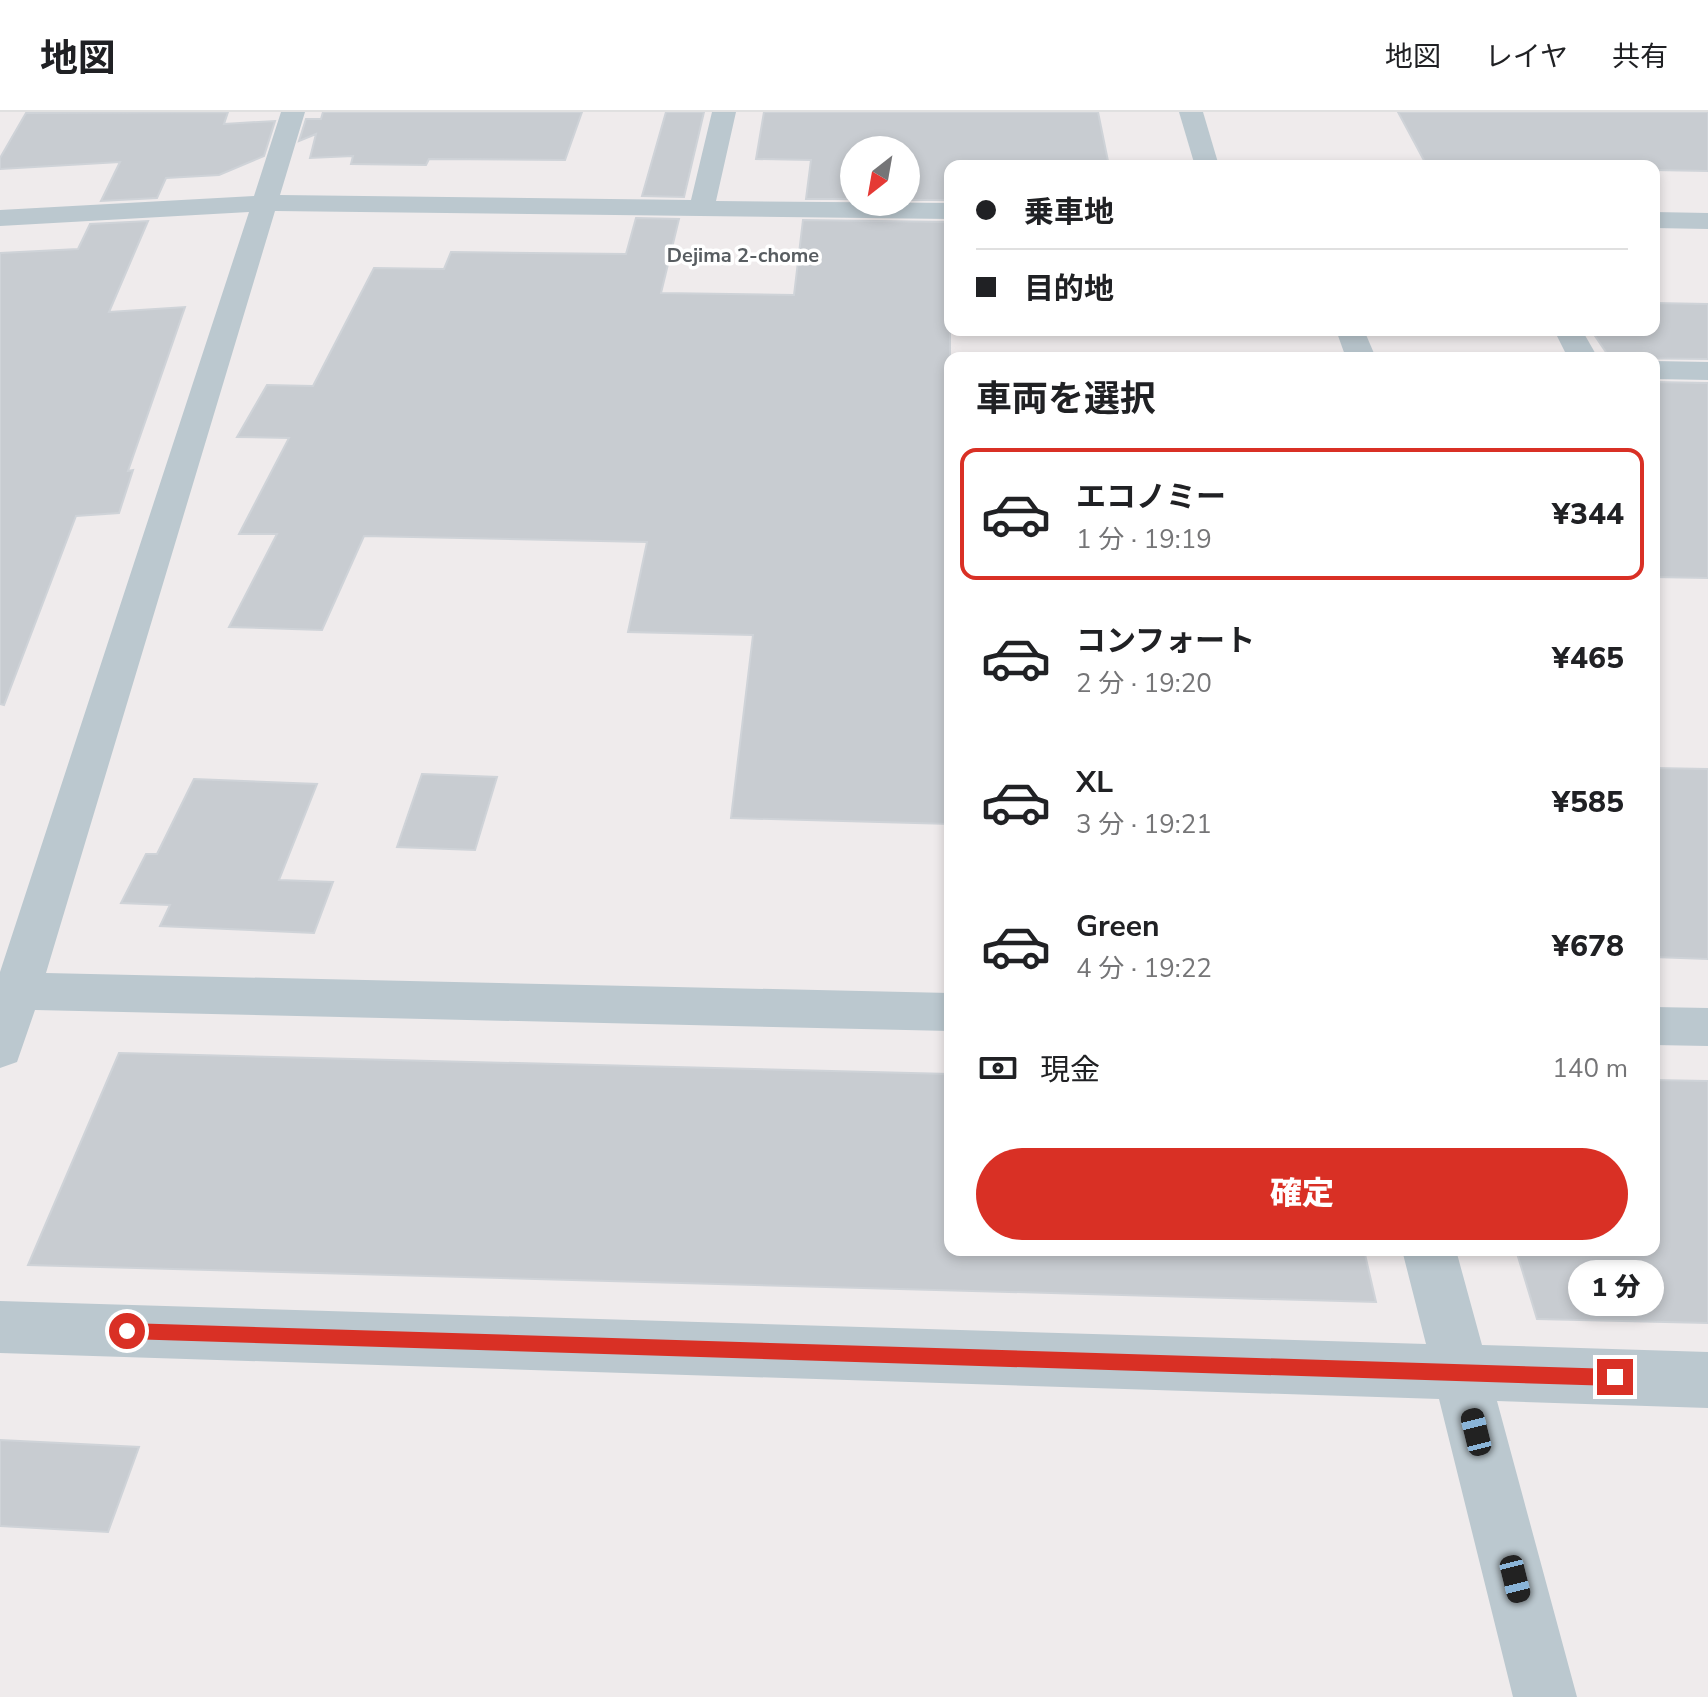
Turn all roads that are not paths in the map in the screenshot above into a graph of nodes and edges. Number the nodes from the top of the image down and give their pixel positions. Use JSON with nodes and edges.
{"nodes":[{"id":1,"x":293,"y":112,"type":"edge"},
{"id":2,"x":724,"y":112,"type":"edge"},
{"id":3,"x":1191,"y":112,"type":"edge"},
{"id":4,"x":1205,"y":160,"type":"edge"},
{"id":5,"x":840,"y":194,"type":"edge"},
{"id":6,"x":920,"y":194,"type":"edge"},
{"id":7,"x":944,"y":194,"type":"edge"},
{"id":8,"x":268,"y":196,"type":"junction"},
{"id":9,"x":704,"y":200,"type":"junction"},
{"id":10,"x":0,"y":202,"type":"edge"},
{"id":11,"x":1660,"y":203,"type":"edge"},
{"id":12,"x":1708,"y":204,"type":"edge"},
{"id":13,"x":944,"y":211,"type":"edge"},
{"id":14,"x":0,"y":218,"type":"edge"},
{"id":15,"x":1660,"y":220,"type":"edge"},
{"id":16,"x":1708,"y":221,"type":"edge"},
{"id":17,"x":1660,"y":370,"type":"edge"},
{"id":18,"x":1708,"y":371,"type":"edge"},
{"id":19,"x":10,"y":990,"type":"edge"},
{"id":20,"x":944,"y":1012,"type":"edge"},
{"id":21,"x":1660,"y":1026,"type":"edge"},
{"id":22,"x":1708,"y":1027,"type":"edge"},
{"id":23,"x":0,"y":1048,"type":"edge"},
{"id":24,"x":1431,"y":1256,"type":"edge"},
{"id":25,"x":0,"y":1327,"type":"edge"},
{"id":26,"x":1461,"y":1373,"type":"junction"},
{"id":27,"x":1708,"y":1380,"type":"edge"},
{"id":28,"x":1545,"y":1697,"type":"edge"}],
"edges":[{"from":1,"to":8,"type":"street"},
{"from":2,"to":9,"type":"street"},
{"from":3,"to":4,"type":"street"},
{"from":5,"to":9,"type":"street"},
{"from":6,"to":7,"type":"street"},
{"from":8,"to":9,"type":"street"},
{"from":8,"to":10,"type":"street"},
{"from":8,"to":14,"type":"street"},
{"from":8,"to":19,"type":"street"},
{"from":9,"to":13,"type":"street"},
{"from":11,"to":12,"type":"street"},
{"from":15,"to":16,"type":"street"},
{"from":17,"to":18,"type":"street"},
{"from":19,"to":20,"type":"street"},
{"from":19,"to":23,"type":"street"},
{"from":21,"to":22,"type":"street"},
{"from":24,"to":26,"type":"street"},
{"from":25,"to":26,"type":"street"},
{"from":26,"to":27,"type":"street"},
{"from":26,"to":28,"type":"street"}]}
